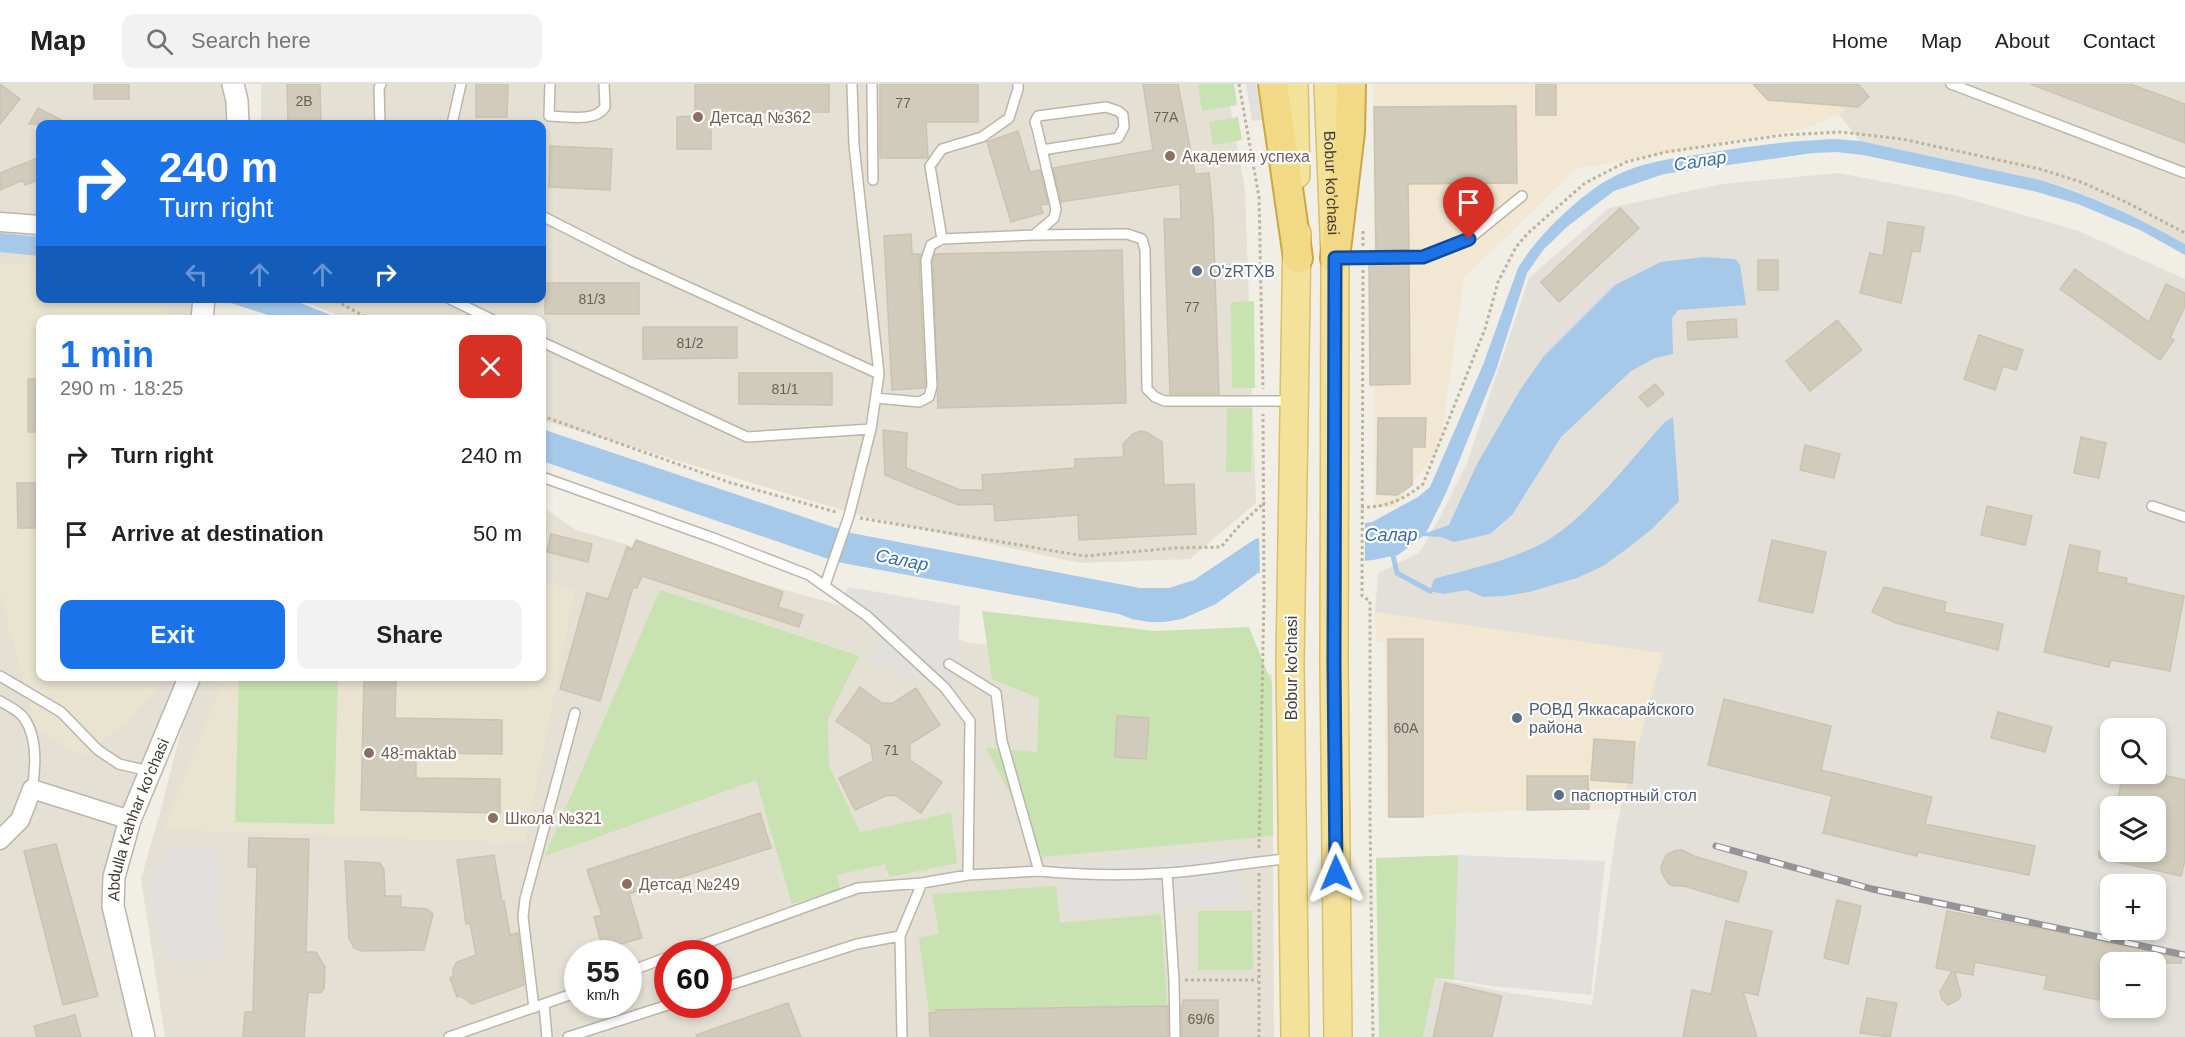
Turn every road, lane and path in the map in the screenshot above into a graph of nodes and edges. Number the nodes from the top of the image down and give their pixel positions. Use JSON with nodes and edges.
{"nodes":[{"id":1,"x":233,"y":84,"type":"edge"},
{"id":2,"x":381,"y":84,"type":"edge"},
{"id":3,"x":461,"y":84,"type":"edge"},
{"id":4,"x":550,"y":84,"type":"edge"},
{"id":5,"x":604,"y":84,"type":"edge"},
{"id":6,"x":852,"y":84,"type":"edge"},
{"id":7,"x":872,"y":84,"type":"edge"},
{"id":8,"x":1018,"y":84,"type":"edge"},
{"id":9,"x":1239,"y":84,"type":"edge"},
{"id":10,"x":1273,"y":84,"type":"edge"},
{"id":11,"x":1294,"y":84,"type":"edge"},
{"id":12,"x":1328,"y":84,"type":"edge"},
{"id":13,"x":1351,"y":84,"type":"edge"},
{"id":14,"x":1951,"y":84,"type":"edge"},
{"id":15,"x":238,"y":120,"type":"edge"},
{"id":16,"x":380,"y":120,"type":"edge"},
{"id":17,"x":454,"y":120,"type":"edge"},
{"id":18,"x":1042,"y":150,"type":"junction"},
{"id":19,"x":2185,"y":172,"type":"edge"},
{"id":20,"x":873,"y":180,"type":"dead end"},
{"id":21,"x":1522,"y":196,"type":"dead end"},
{"id":22,"x":546,"y":218,"type":"edge"},
{"id":23,"x":0,"y":222,"type":"edge"},
{"id":24,"x":36,"y":225,"type":"edge"},
{"id":25,"x":2185,"y":233,"type":"edge"},
{"id":26,"x":1034,"y":235,"type":"junction"},
{"id":27,"x":942,"y":239,"type":"junction"},
{"id":28,"x":1363,"y":256,"type":"junction"},
{"id":29,"x":1298,"y":258,"type":"junction"},
{"id":30,"x":1335,"y":258,"type":"junction"},
{"id":31,"x":340,"y":303,"type":"edge"},
{"id":32,"x":458,"y":303,"type":"edge"},
{"id":33,"x":362,"y":315,"type":"edge"},
{"id":34,"x":483,"y":315,"type":"edge"},
{"id":35,"x":546,"y":344,"type":"edge"},
{"id":36,"x":879,"y":374,"type":"junction"},
{"id":37,"x":876,"y":398,"type":"junction"},
{"id":38,"x":1263,"y":400,"type":"junction"},
{"id":39,"x":1295,"y":401,"type":"junction"},
{"id":40,"x":546,"y":417,"type":"edge"},
{"id":41,"x":871,"y":429,"type":"junction"},
{"id":42,"x":546,"y":478,"type":"edge"},
{"id":43,"x":1265,"y":502,"type":"junction"},
{"id":44,"x":2152,"y":506,"type":"dead end"},
{"id":45,"x":1361,"y":510,"type":"junction"},
{"id":46,"x":849,"y":516,"type":"junction"},
{"id":47,"x":2185,"y":517,"type":"edge"},
{"id":48,"x":825,"y":585,"type":"junction"},
{"id":49,"x":1290,"y":663,"type":"junction"},
{"id":50,"x":949,"y":664,"type":"dead end"},
{"id":51,"x":1334,"y":664,"type":"junction"},
{"id":52,"x":0,"y":676,"type":"edge"},
{"id":53,"x":188,"y":681,"type":"edge"},
{"id":54,"x":0,"y":701,"type":"edge"},
{"id":55,"x":575,"y":713,"type":"dead end"},
{"id":56,"x":149,"y":771,"type":"junction"},
{"id":57,"x":32,"y":789,"type":"junction"},
{"id":58,"x":130,"y":820,"type":"junction"},
{"id":59,"x":0,"y":840,"type":"edge"},
{"id":60,"x":1293,"y":859,"type":"junction"},
{"id":61,"x":1259,"y":861,"type":"junction"},
{"id":62,"x":1039,"y":872,"type":"junction"},
{"id":63,"x":1167,"y":873,"type":"junction"},
{"id":64,"x":968,"y":875,"type":"junction"},
{"id":65,"x":922,"y":883,"type":"junction"},
{"id":66,"x":900,"y":936,"type":"junction"},
{"id":67,"x":715,"y":940,"type":"edge"},
{"id":68,"x":1174,"y":980,"type":"junction"},
{"id":69,"x":1258,"y":980,"type":"junction"},
{"id":70,"x":732,"y":984,"type":"edge"},
{"id":71,"x":564,"y":997,"type":"edge"},
{"id":72,"x":539,"y":1006,"type":"junction"},
{"id":73,"x":654,"y":1009,"type":"edge"},
{"id":74,"x":144,"y":1037,"type":"edge"},
{"id":75,"x":449,"y":1037,"type":"edge"},
{"id":76,"x":547,"y":1037,"type":"edge"},
{"id":77,"x":568,"y":1037,"type":"edge"},
{"id":78,"x":902,"y":1037,"type":"edge"},
{"id":79,"x":1175,"y":1037,"type":"edge"},
{"id":80,"x":1259,"y":1037,"type":"edge"},
{"id":81,"x":1295,"y":1037,"type":"edge"},
{"id":82,"x":1338,"y":1037,"type":"edge"},
{"id":83,"x":1373,"y":1037,"type":"edge"}],
"edges":[{"from":1,"to":15,"type":"street"},
{"from":2,"to":16,"type":"lane"},
{"from":3,"to":17,"type":"lane"},
{"from":4,"to":5,"type":"lane"},
{"from":6,"to":36,"type":"lane"},
{"from":7,"to":20,"type":"lane"},
{"from":8,"to":27,"type":"lane"},
{"from":9,"to":38,"type":"path"},
{"from":10,"to":29,"type":"highway"},
{"from":11,"to":29,"type":"main road","name":"Bobur ko'chasi"},
{"from":12,"to":30,"type":"main road","name":"Bobur ko'chasi"},
{"from":13,"to":30,"type":"highway"},
{"from":14,"to":19,"type":"lane"},
{"from":18,"to":18,"type":"lane"},
{"from":18,"to":26,"type":"lane"},
{"from":21,"to":28,"type":"lane"},
{"from":22,"to":36,"type":"lane"},
{"from":23,"to":24,"type":"street"},
{"from":25,"to":45,"type":"path"},
{"from":26,"to":27,"type":"lane"},
{"from":26,"to":38,"type":"lane"},
{"from":27,"to":37,"type":"lane"},
{"from":28,"to":30,"type":"lane"},
{"from":28,"to":45,"type":"path"},
{"from":29,"to":39,"type":"main road","name":"Bobur ko'chasi"},
{"from":30,"to":51,"type":"main road","name":"Bobur ko'chasi"},
{"from":31,"to":33,"type":"path"},
{"from":32,"to":34,"type":"lane"},
{"from":35,"to":41,"type":"lane"},
{"from":36,"to":37,"type":"lane"},
{"from":37,"to":41,"type":"lane"},
{"from":38,"to":39,"type":"lane"},
{"from":38,"to":43,"type":"path"},
{"from":39,"to":49,"type":"main road","name":"Bobur ko'chasi"},
{"from":40,"to":46,"type":"path"},
{"from":41,"to":46,"type":"lane"},
{"from":42,"to":48,"type":"lane"},
{"from":43,"to":46,"type":"path"},
{"from":43,"to":61,"type":"path"},
{"from":44,"to":47,"type":"lane"},
{"from":45,"to":83,"type":"path"},
{"from":46,"to":48,"type":"lane"},
{"from":48,"to":64,"type":"lane"},
{"from":49,"to":51,"type":"main road"},
{"from":49,"to":60,"type":"main road","name":"Bobur ko'chasi"},
{"from":50,"to":62,"type":"lane"},
{"from":51,"to":82,"type":"main road","name":"Bobur ko'chasi"},
{"from":52,"to":56,"type":"lane"},
{"from":53,"to":56,"type":"street","name":"Abdulla Kahhar ko'chasi"},
{"from":54,"to":57,"type":"lane"},
{"from":55,"to":72,"type":"lane"},
{"from":56,"to":58,"type":"street","name":"Abdulla Kahhar ko'chasi"},
{"from":57,"to":58,"type":"street"},
{"from":57,"to":59,"type":"street"},
{"from":58,"to":74,"type":"street","name":"Abdulla Kahhar ko'chasi"},
{"from":60,"to":61,"type":"lane"},
{"from":60,"to":81,"type":"main road","name":"Bobur ko'chasi"},
{"from":61,"to":63,"type":"lane"},
{"from":61,"to":69,"type":"path"},
{"from":62,"to":63,"type":"lane"},
{"from":62,"to":64,"type":"lane"},
{"from":63,"to":68,"type":"lane"},
{"from":64,"to":65,"type":"lane"},
{"from":65,"to":66,"type":"lane"},
{"from":65,"to":67,"type":"lane"},
{"from":66,"to":70,"type":"lane"},
{"from":66,"to":78,"type":"lane"},
{"from":68,"to":69,"type":"path"},
{"from":68,"to":79,"type":"lane"},
{"from":69,"to":80,"type":"path"},
{"from":71,"to":72,"type":"lane"},
{"from":72,"to":75,"type":"lane"},
{"from":72,"to":76,"type":"lane"},
{"from":73,"to":77,"type":"lane"}]}
